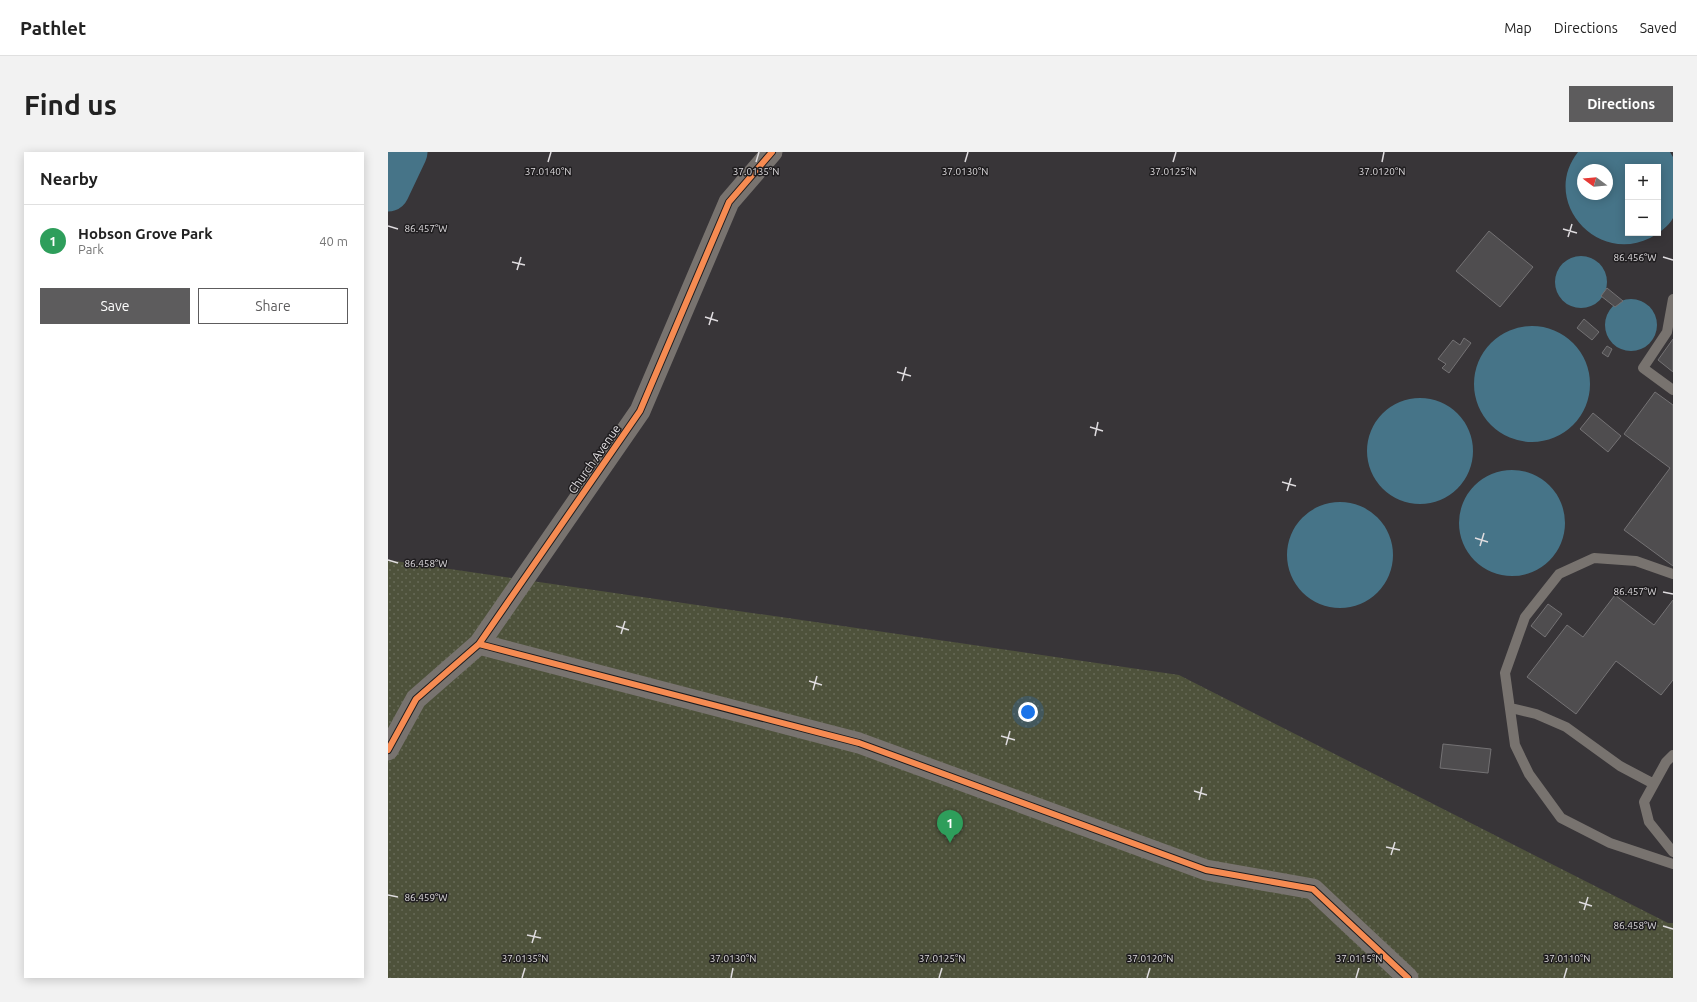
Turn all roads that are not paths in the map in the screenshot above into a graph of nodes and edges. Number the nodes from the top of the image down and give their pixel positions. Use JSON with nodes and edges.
{"nodes":[{"id":1,"x":772,"y":152,"type":"edge"},
{"id":2,"x":1673,"y":299,"type":"edge"},
{"id":3,"x":1673,"y":390,"type":"edge"},
{"id":4,"x":1673,"y":574,"type":"edge"},
{"id":5,"x":479,"y":644,"type":"junction"},
{"id":6,"x":1511,"y":708,"type":"junction"},
{"id":7,"x":388,"y":750,"type":"edge"},
{"id":8,"x":1673,"y":755,"type":"edge"},
{"id":9,"x":1654,"y":784,"type":"junction"},
{"id":10,"x":1673,"y":852,"type":"edge"},
{"id":11,"x":1673,"y":864,"type":"edge"},
{"id":12,"x":1408,"y":978,"type":"edge"}],
"edges":[{"from":1,"to":5,"type":"street","name":"Church Avenue"},
{"from":2,"to":3,"type":"lane"},
{"from":4,"to":6,"type":"lane"},
{"from":5,"to":7,"type":"street","name":"Church Avenue"},
{"from":5,"to":12,"type":"street"},
{"from":6,"to":9,"type":"lane"},
{"from":6,"to":11,"type":"lane"},
{"from":8,"to":9,"type":"lane"},
{"from":9,"to":10,"type":"lane"}]}
